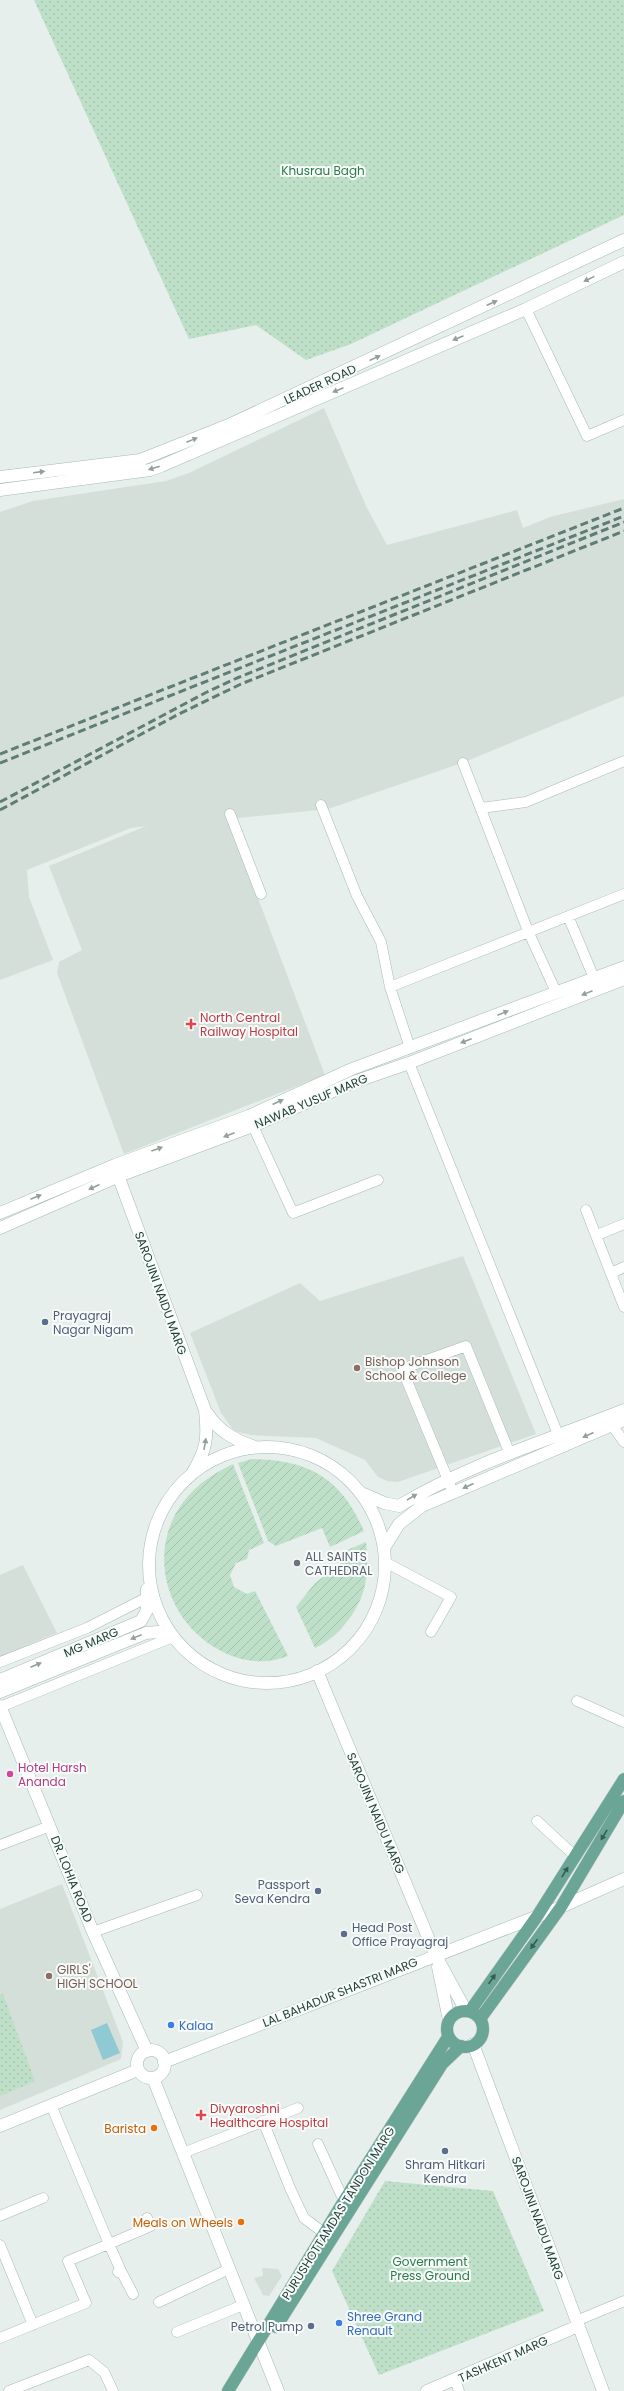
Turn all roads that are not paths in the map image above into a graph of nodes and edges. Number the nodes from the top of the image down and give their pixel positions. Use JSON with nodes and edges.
{"nodes":[{"id":1,"x":624,"y":240,"type":"edge"},
{"id":2,"x":624,"y":262,"type":"edge"},
{"id":3,"x":526,"y":309,"type":"junction"},
{"id":4,"x":624,"y":420,"type":"edge"},
{"id":5,"x":171,"y":448,"type":"junction"},
{"id":6,"x":176,"y":460,"type":"junction"},
{"id":7,"x":0,"y":477,"type":"edge"},
{"id":8,"x":0,"y":490,"type":"edge"},
{"id":9,"x":624,"y":761,"type":"edge"},
{"id":10,"x":463,"y":763,"type":"dead end"},
{"id":11,"x":321,"y":806,"type":"dead end"},
{"id":12,"x":481,"y":808,"type":"junction"},
{"id":13,"x":230,"y":814,"type":"dead end"},
{"id":14,"x":261,"y":894,"type":"dead end"},
{"id":15,"x":624,"y":894,"type":"edge"},
{"id":16,"x":568,"y":916,"type":"junction"},
{"id":17,"x":528,"y":931,"type":"junction"},
{"id":18,"x":624,"y":967,"type":"edge"},
{"id":19,"x":594,"y":978,"type":"junction"},
{"id":20,"x":624,"y":979,"type":"edge"},
{"id":21,"x":390,"y":987,"type":"junction"},
{"id":22,"x":556,"y":992,"type":"junction"},
{"id":23,"x":410,"y":1048,"type":"junction"},
{"id":24,"x":409,"y":1063,"type":"junction"},
{"id":25,"x":253,"y":1126,"type":"junction"},
{"id":26,"x":117,"y":1170,"type":"junction"},
{"id":27,"x":378,"y":1180,"type":"dead end"},
{"id":28,"x":586,"y":1210,"type":"dead end"},
{"id":29,"x":0,"y":1213,"type":"edge"},
{"id":30,"x":624,"y":1224,"type":"edge"},
{"id":31,"x":0,"y":1228,"type":"edge"},
{"id":32,"x":597,"y":1235,"type":"junction"},
{"id":33,"x":624,"y":1268,"type":"edge"},
{"id":34,"x":612,"y":1273,"type":"junction"},
{"id":35,"x":624,"y":1307,"type":"edge"},
{"id":36,"x":205,"y":1410,"type":"junction"},
{"id":37,"x":624,"y":1410,"type":"edge"},
{"id":38,"x":624,"y":1420,"type":"edge"},
{"id":39,"x":612,"y":1425,"type":"junction"},
{"id":40,"x":560,"y":1441,"type":"junction"},
{"id":41,"x":624,"y":1442,"type":"edge"},
{"id":42,"x":255,"y":1448,"type":"junction"},
{"id":43,"x":510,"y":1454,"type":"junction"},
{"id":44,"x":191,"y":1475,"type":"junction"},
{"id":45,"x":448,"y":1480,"type":"junction"},
{"id":46,"x":453,"y":1492,"type":"junction"},
{"id":47,"x":364,"y":1494,"type":"junction"},
{"id":48,"x":384,"y":1548,"type":"junction"},
{"id":49,"x":385,"y":1562,"type":"junction"},
{"id":50,"x":147,"y":1579,"type":"junction"},
{"id":51,"x":146,"y":1598,"type":"junction"},
{"id":52,"x":431,"y":1632,"type":"dead end"},
{"id":53,"x":173,"y":1637,"type":"junction"},
{"id":54,"x":0,"y":1662,"type":"edge"},
{"id":55,"x":317,"y":1672,"type":"junction"},
{"id":56,"x":0,"y":1680,"type":"edge"},
{"id":57,"x":0,"y":1692,"type":"edge"},
{"id":58,"x":577,"y":1701,"type":"dead end"},
{"id":59,"x":0,"y":1706,"type":"edge"},
{"id":60,"x":624,"y":1722,"type":"edge"},
{"id":61,"x":624,"y":1779,"type":"edge"},
{"id":62,"x":624,"y":1801,"type":"edge"},
{"id":63,"x":537,"y":1822,"type":"dead end"},
{"id":64,"x":50,"y":1826,"type":"junction"},
{"id":65,"x":0,"y":1845,"type":"edge"},
{"id":66,"x":575,"y":1856,"type":"junction"},
{"id":67,"x":624,"y":1880,"type":"edge"},
{"id":68,"x":197,"y":1895,"type":"dead end"},
{"id":69,"x":561,"y":1907,"type":"junction"},
{"id":70,"x":538,"y":1915,"type":"junction"},
{"id":71,"x":93,"y":1932,"type":"junction"},
{"id":72,"x":435,"y":1954,"type":"junction"},
{"id":73,"x":468,"y":2011,"type":"junction"},
{"id":74,"x":480,"y":2019,"type":"junction"},
{"id":75,"x":449,"y":2020,"type":"junction"},
{"id":76,"x":448,"y":2037,"type":"junction"},
{"id":77,"x":473,"y":2044,"type":"junction"},
{"id":78,"x":461,"y":2046,"type":"junction"},
{"id":79,"x":147,"y":2051,"type":"junction"},
{"id":80,"x":164,"y":2062,"type":"junction"},
{"id":81,"x":138,"y":2070,"type":"junction"},
{"id":82,"x":153,"y":2078,"type":"junction"},
{"id":83,"x":51,"y":2105,"type":"junction"},
{"id":84,"x":298,"y":2108,"type":"dead end"},
{"id":85,"x":263,"y":2121,"type":"junction"},
{"id":86,"x":0,"y":2126,"type":"edge"},
{"id":87,"x":318,"y":2144,"type":"dead end"},
{"id":88,"x":183,"y":2153,"type":"junction"},
{"id":89,"x":43,"y":2198,"type":"dead end"},
{"id":90,"x":344,"y":2201,"type":"junction"},
{"id":91,"x":0,"y":2216,"type":"edge"},
{"id":92,"x":147,"y":2218,"type":"dead end"},
{"id":93,"x":324,"y":2233,"type":"junction"},
{"id":94,"x":109,"y":2244,"type":"junction"},
{"id":95,"x":0,"y":2245,"type":"edge"},
{"id":96,"x":229,"y":2270,"type":"junction"},
{"id":97,"x":133,"y":2294,"type":"dead end"},
{"id":98,"x":624,"y":2301,"type":"edge"},
{"id":99,"x":159,"y":2302,"type":"dead end"},
{"id":100,"x":243,"y":2305,"type":"junction"},
{"id":101,"x":577,"y":2323,"type":"junction"},
{"id":102,"x":33,"y":2325,"type":"junction"},
{"id":103,"x":177,"y":2332,"type":"dead end"},
{"id":104,"x":0,"y":2338,"type":"edge"},
{"id":105,"x":260,"y":2346,"type":"junction"},
{"id":106,"x":457,"y":2386,"type":"edge"},
{"id":107,"x":9,"y":2391,"type":"edge"},
{"id":108,"x":113,"y":2391,"type":"edge"},
{"id":109,"x":228,"y":2391,"type":"edge"},
{"id":110,"x":238,"y":2391,"type":"edge"},
{"id":111,"x":278,"y":2391,"type":"edge"},
{"id":112,"x":427,"y":2391,"type":"edge"},
{"id":113,"x":603,"y":2391,"type":"edge"}],
"edges":[{"from":5,"to":1,"type":"main road","name":"LEADER ROAD","one_way":true},
{"from":2,"to":3,"type":"main road","name":"LEADER ROAD","one_way":true},
{"from":3,"to":4,"type":"street"},
{"from":3,"to":6,"type":"main road","name":"LEADER ROAD","one_way":true},
{"from":5,"to":6,"type":"street"},
{"from":7,"to":5,"type":"main road","name":"LEADER ROAD","one_way":true},
{"from":6,"to":8,"type":"main road","name":"LEADER ROAD","one_way":true},
{"from":9,"to":12,"type":"street"},
{"from":10,"to":12,"type":"street"},
{"from":11,"to":21,"type":"street"},
{"from":12,"to":17,"type":"street"},
{"from":13,"to":14,"type":"street"},
{"from":15,"to":16,"type":"street"},
{"from":16,"to":17,"type":"street"},
{"from":16,"to":19,"type":"street"},
{"from":17,"to":21,"type":"street"},
{"from":17,"to":22,"type":"street"},
{"from":18,"to":19,"type":"main road","name":"NAWAB YUSUF MARG"},
{"from":19,"to":22,"type":"main road","name":"NAWAB YUSUF MARG"},
{"from":20,"to":24,"type":"main road","name":"NAWAB YUSUF MARG","one_way":true},
{"from":21,"to":23,"type":"street"},
{"from":23,"to":22,"type":"main road","name":"NAWAB YUSUF MARG","one_way":true},
{"from":26,"to":23,"type":"main road","name":"NAWAB YUSUF MARG","one_way":true},
{"from":24,"to":25,"type":"main road","name":"NAWAB YUSUF MARG"},
{"from":24,"to":40,"type":"street"},
{"from":25,"to":26,"type":"main road","name":"NAWAB YUSUF MARG","one_way":true},
{"from":25,"to":27,"type":"street"},
{"from":29,"to":26,"type":"main road","name":"NAWAB YUSUF MARG","one_way":true},
{"from":26,"to":31,"type":"main road","name":"NAWAB YUSUF MARG","one_way":true},
{"from":26,"to":36,"type":"main road","name":"SAROJINI NAIDU MARG"},
{"from":28,"to":32,"type":"street"},
{"from":30,"to":32,"type":"street"},
{"from":32,"to":34,"type":"street"},
{"from":33,"to":34,"type":"street"},
{"from":34,"to":35,"type":"street"},
{"from":36,"to":42,"type":"main road"},
{"from":44,"to":36,"type":"main road","one_way":true},
{"from":37,"to":40,"type":"main road"},
{"from":38,"to":39,"type":"main road"},
{"from":39,"to":40,"type":"main road","one_way":true},
{"from":39,"to":41,"type":"street"},
{"from":40,"to":43,"type":"main road"},
{"from":40,"to":46,"type":"main road","one_way":true},
{"from":42,"to":44,"type":"main road"},
{"from":42,"to":47,"type":"main road"},
{"from":43,"to":45,"type":"main road"},
{"from":43,"to":45,"type":"street"},
{"from":44,"to":50,"type":"main road","name":"MG MARG"},
{"from":45,"to":46,"type":"street"},
{"from":47,"to":45,"type":"main road","one_way":true},
{"from":46,"to":48,"type":"main road"},
{"from":47,"to":48,"type":"main road"},
{"from":48,"to":49,"type":"main road"},
{"from":49,"to":52,"type":"street"},
{"from":49,"to":55,"type":"main road"},
{"from":50,"to":51,"type":"main road","name":"MG MARG"},
{"from":50,"to":53,"type":"main road"},
{"from":51,"to":54,"type":"street"},
{"from":56,"to":51,"type":"main road","name":"MG MARG","one_way":true},
{"from":53,"to":55,"type":"main road"},
{"from":53,"to":57,"type":"main road","name":"MG MARG","one_way":true},
{"from":53,"to":59,"type":"street"},
{"from":55,"to":72,"type":"main road","name":"SAROJINI NAIDU MARG"},
{"from":58,"to":60,"type":"street"},
{"from":59,"to":64,"type":"main road","name":"DR. LOHIA ROAD"},
{"from":61,"to":66,"type":"main road"},
{"from":62,"to":69,"type":"main road","one_way":true},
{"from":63,"to":66,"type":"street"},
{"from":64,"to":65,"type":"street"},
{"from":64,"to":71,"type":"main road","name":"DR. LOHIA ROAD"},
{"from":70,"to":66,"type":"main road","one_way":true},
{"from":67,"to":69,"type":"main road","name":"LAL BAHADUR SHASTRI MARG"},
{"from":68,"to":71,"type":"street"},
{"from":69,"to":70,"type":"main road","name":"LAL BAHADUR SHASTRI MARG"},
{"from":69,"to":74,"type":"main road","one_way":true},
{"from":70,"to":72,"type":"main road","name":"LAL BAHADUR SHASTRI MARG"},
{"from":73,"to":70,"type":"main road","one_way":true},
{"from":71,"to":79,"type":"main road","name":"DR. LOHIA ROAD"},
{"from":72,"to":73,"type":"main road","name":"SAROJINI NAIDU MARG"},
{"from":72,"to":75,"type":"main road","name":"SAROJINI NAIDU MARG"},
{"from":72,"to":80,"type":"main road","name":"LAL BAHADUR SHASTRI MARG"},
{"from":73,"to":74,"type":"main road"},
{"from":73,"to":75,"type":"main road"},
{"from":74,"to":77,"type":"main road"},
{"from":75,"to":76,"type":"main road"},
{"from":76,"to":78,"type":"main road"},
{"from":76,"to":90,"type":"main road","name":"PURUSHOTTAMDAS TANDON MARG"},
{"from":77,"to":78,"type":"main road"},
{"from":77,"to":101,"type":"main road","name":"SAROJINI NAIDU MARG"},
{"from":78,"to":105,"type":"main road"},
{"from":79,"to":80,"type":"main road"},
{"from":79,"to":81,"type":"main road"},
{"from":80,"to":82,"type":"main road"},
{"from":81,"to":82,"type":"main road"},
{"from":81,"to":83,"type":"main road"},
{"from":82,"to":88,"type":"main road"},
{"from":83,"to":86,"type":"main road"},
{"from":83,"to":94,"type":"street"},
{"from":84,"to":85,"type":"street"},
{"from":85,"to":88,"type":"street"},
{"from":85,"to":93,"type":"street"},
{"from":87,"to":90,"type":"street"},
{"from":88,"to":96,"type":"main road"},
{"from":89,"to":91,"type":"street"},
{"from":90,"to":93,"type":"main road","name":"PURUSHOTTAMDAS TANDON MARG"},
{"from":92,"to":94,"type":"street"},
{"from":93,"to":105,"type":"main road","name":"PURUSHOTTAMDAS TANDON MARG"},
{"from":94,"to":97,"type":"street"},
{"from":94,"to":102,"type":"street"},
{"from":95,"to":102,"type":"street"},
{"from":96,"to":99,"type":"street"},
{"from":96,"to":100,"type":"main road"},
{"from":98,"to":101,"type":"street"},
{"from":100,"to":103,"type":"street"},
{"from":100,"to":105,"type":"main road"},
{"from":101,"to":106,"type":"main road","name":"TASHKENT MARG"},
{"from":101,"to":113,"type":"main road","name":"SAROJINI NAIDU MARG"},
{"from":102,"to":104,"type":"street"},
{"from":105,"to":109,"type":"main road","name":"PURUSHOTTAMDAS TANDON MARG"},
{"from":105,"to":110,"type":"main road"},
{"from":105,"to":111,"type":"main road"},
{"from":106,"to":112,"type":"main road","name":"TASHKENT MARG"},
{"from":107,"to":108,"type":"street"}]}
